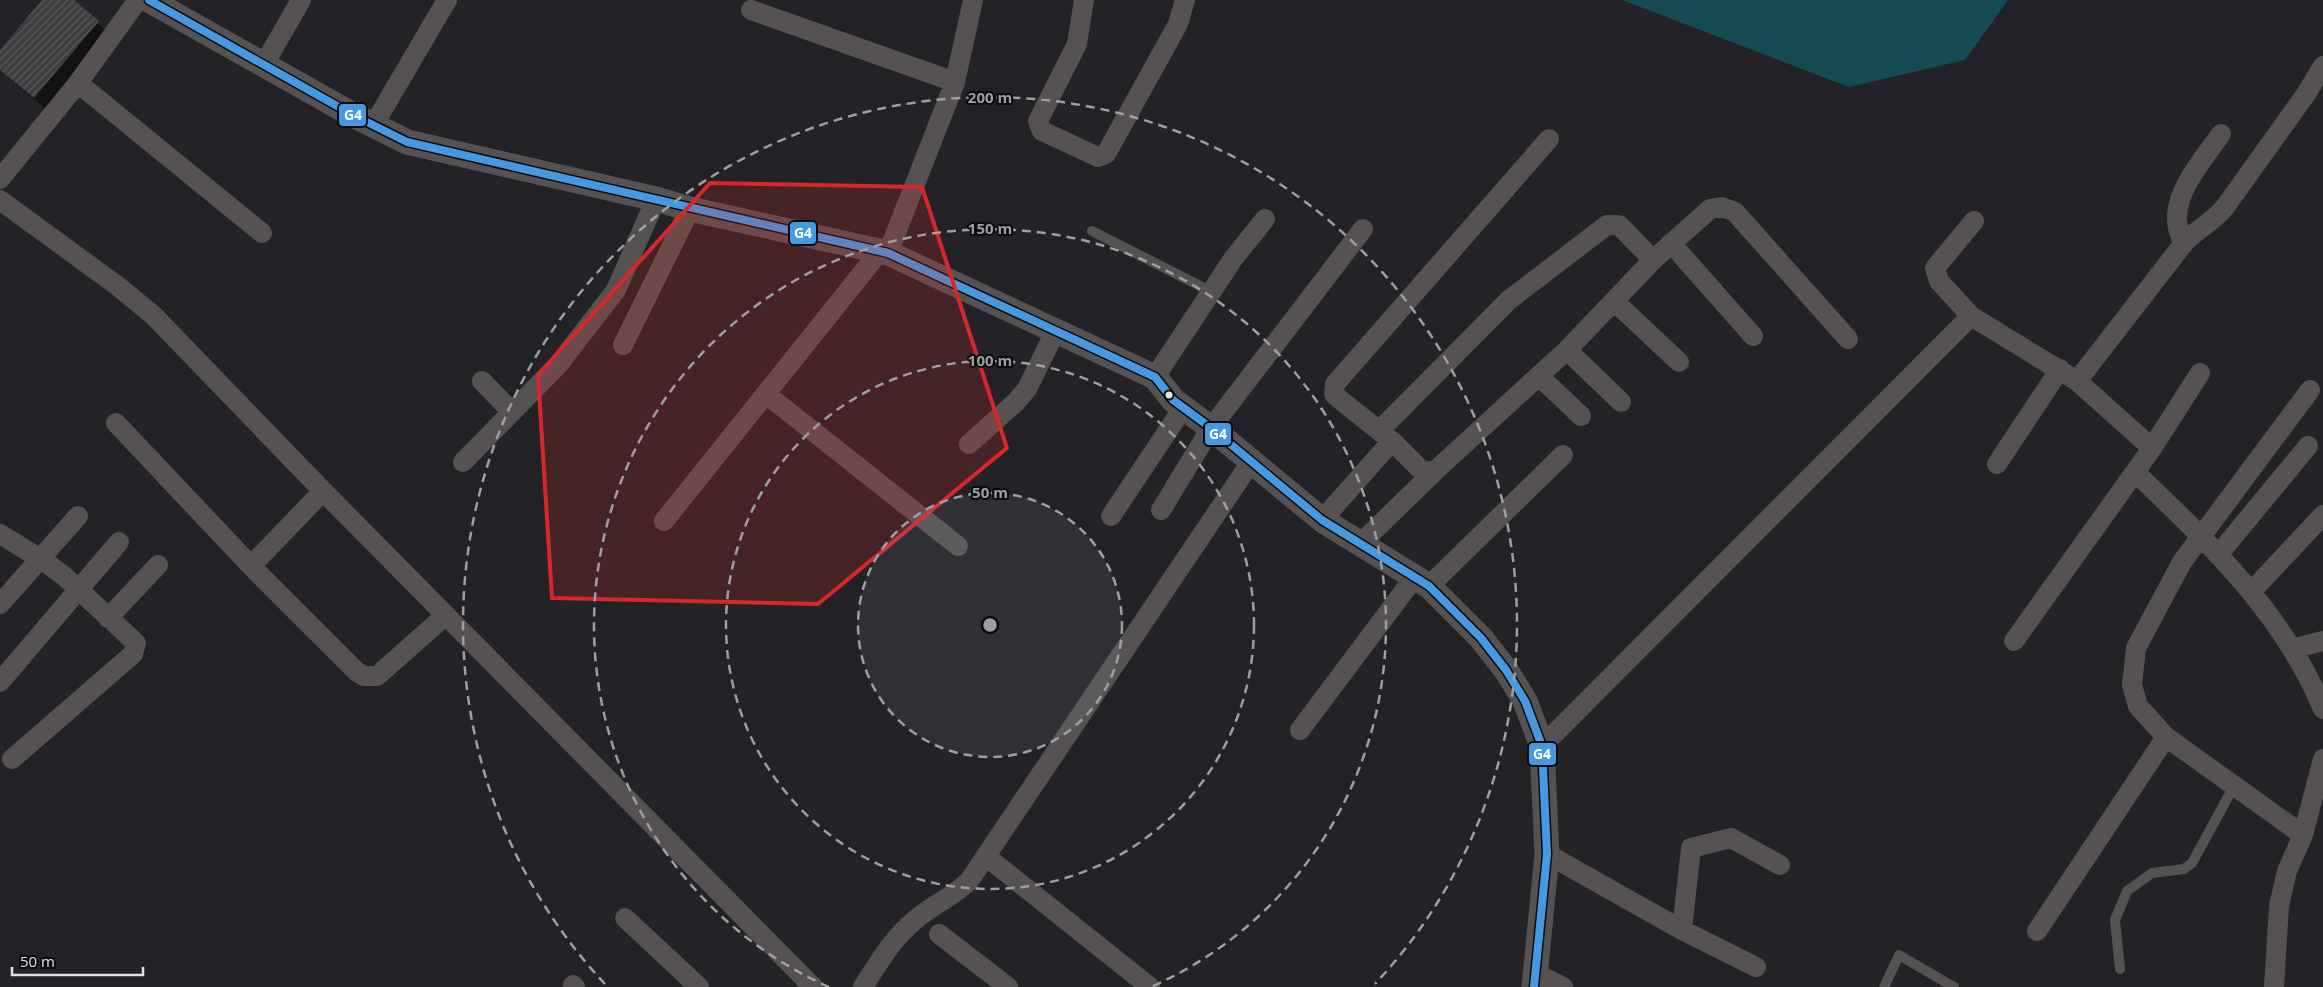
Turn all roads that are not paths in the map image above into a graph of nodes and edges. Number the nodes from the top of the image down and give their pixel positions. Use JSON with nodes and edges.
{"nodes":[{"id":1,"x":138,"y":0,"type":"edge"},
{"id":2,"x":149,"y":0,"type":"edge"},
{"id":3,"x":301,"y":0,"type":"edge"},
{"id":4,"x":447,"y":0,"type":"edge"},
{"id":5,"x":973,"y":0,"type":"edge"},
{"id":6,"x":1084,"y":0,"type":"edge"},
{"id":7,"x":1185,"y":0,"type":"edge"},
{"id":8,"x":751,"y":10,"type":"dead end"},
{"id":9,"x":263,"y":66,"type":"junction"},
{"id":10,"x":2323,"y":66,"type":"edge"},
{"id":11,"x":954,"y":82,"type":"junction"},
{"id":12,"x":78,"y":83,"type":"junction"},
{"id":13,"x":373,"y":126,"type":"junction"},
{"id":14,"x":2221,"y":134,"type":"dead end"},
{"id":15,"x":1549,"y":139,"type":"dead end"},
{"id":16,"x":0,"y":179,"type":"edge"},
{"id":17,"x":656,"y":199,"type":"junction"},
{"id":18,"x":0,"y":200,"type":"edge"},
{"id":19,"x":690,"y":209,"type":"junction"},
{"id":20,"x":1264,"y":219,"type":"dead end"},
{"id":21,"x":1974,"y":221,"type":"dead end"},
{"id":22,"x":1363,"y":228,"type":"dead end"},
{"id":23,"x":1092,"y":231,"type":"dead end"},
{"id":24,"x":262,"y":233,"type":"dead end"},
{"id":25,"x":1671,"y":243,"type":"junction"},
{"id":26,"x":2184,"y":243,"type":"junction"},
{"id":27,"x":884,"y":252,"type":"junction"},
{"id":28,"x":1654,"y":260,"type":"junction"},
{"id":29,"x":1212,"y":292,"type":"junction"},
{"id":30,"x":1616,"y":302,"type":"junction"},
{"id":31,"x":1971,"y":316,"type":"junction"},
{"id":32,"x":1056,"y":330,"type":"junction"},
{"id":33,"x":1753,"y":336,"type":"dead end"},
{"id":34,"x":1848,"y":339,"type":"dead end"},
{"id":35,"x":624,"y":346,"type":"dead end"},
{"id":36,"x":1567,"y":350,"type":"junction"},
{"id":37,"x":1679,"y":362,"type":"dead end"},
{"id":38,"x":2060,"y":369,"type":"junction"},
{"id":39,"x":2200,"y":373,"type":"dead end"},
{"id":40,"x":1539,"y":376,"type":"junction"},
{"id":41,"x":1156,"y":377,"type":"junction"},
{"id":42,"x":482,"y":381,"type":"dead end"},
{"id":43,"x":2077,"y":381,"type":"junction"},
{"id":44,"x":2310,"y":390,"type":"dead end"},
{"id":45,"x":766,"y":394,"type":"junction"},
{"id":46,"x":1622,"y":402,"type":"dead end"},
{"id":47,"x":1183,"y":408,"type":"junction"},
{"id":48,"x":512,"y":412,"type":"junction"},
{"id":49,"x":1580,"y":416,"type":"dead end"},
{"id":50,"x":116,"y":423,"type":"dead end"},
{"id":51,"x":1211,"y":428,"type":"junction"},
{"id":52,"x":1386,"y":436,"type":"junction"},
{"id":53,"x":969,"y":444,"type":"dead end"},
{"id":54,"x":2308,"y":446,"type":"dead end"},
{"id":55,"x":2152,"y":448,"type":"junction"},
{"id":56,"x":1563,"y":455,"type":"dead end"},
{"id":57,"x":463,"y":462,"type":"dead end"},
{"id":58,"x":1251,"y":462,"type":"junction"},
{"id":59,"x":1997,"y":464,"type":"dead end"},
{"id":60,"x":1436,"y":470,"type":"junction"},
{"id":61,"x":2135,"y":472,"type":"junction"},
{"id":62,"x":323,"y":491,"type":"junction"},
{"id":63,"x":1160,"y":510,"type":"dead end"},
{"id":64,"x":2323,"y":515,"type":"edge"},
{"id":65,"x":78,"y":516,"type":"dead end"},
{"id":66,"x":1110,"y":516,"type":"dead end"},
{"id":67,"x":1322,"y":520,"type":"junction"},
{"id":68,"x":664,"y":521,"type":"dead end"},
{"id":69,"x":0,"y":534,"type":"edge"},
{"id":70,"x":2200,"y":535,"type":"junction"},
{"id":71,"x":119,"y":542,"type":"dead end"},
{"id":72,"x":1361,"y":543,"type":"junction"},
{"id":73,"x":958,"y":546,"type":"dead end"},
{"id":74,"x":2218,"y":555,"type":"junction"},
{"id":75,"x":42,"y":559,"type":"junction"},
{"id":76,"x":158,"y":566,"type":"dead end"},
{"id":77,"x":251,"y":566,"type":"junction"},
{"id":78,"x":1421,"y":582,"type":"junction"},
{"id":79,"x":78,"y":590,"type":"junction"},
{"id":80,"x":2251,"y":592,"type":"junction"},
{"id":81,"x":0,"y":604,"type":"edge"},
{"id":82,"x":446,"y":615,"type":"junction"},
{"id":83,"x":108,"y":618,"type":"junction"},
{"id":84,"x":2014,"y":641,"type":"dead end"},
{"id":85,"x":2323,"y":641,"type":"edge"},
{"id":86,"x":2292,"y":649,"type":"junction"},
{"id":87,"x":0,"y":682,"type":"edge"},
{"id":88,"x":2323,"y":709,"type":"edge"},
{"id":89,"x":1300,"y":730,"type":"dead end"},
{"id":90,"x":2166,"y":737,"type":"junction"},
{"id":91,"x":1542,"y":746,"type":"junction"},
{"id":92,"x":12,"y":759,"type":"dead end"},
{"id":93,"x":2323,"y":759,"type":"edge"},
{"id":94,"x":2234,"y":786,"type":"junction"},
{"id":95,"x":2303,"y":834,"type":"junction"},
{"id":96,"x":1547,"y":854,"type":"junction"},
{"id":97,"x":993,"y":862,"type":"dead end"},
{"id":98,"x":1780,"y":865,"type":"dead end"},
{"id":99,"x":625,"y":918,"type":"dead end"},
{"id":100,"x":1682,"y":930,"type":"junction"},
{"id":101,"x":2037,"y":931,"type":"dead end"},
{"id":102,"x":940,"y":934,"type":"dead end"},
{"id":103,"x":1756,"y":968,"type":"dead end"},
{"id":104,"x":2120,"y":969,"type":"dead end"},
{"id":105,"x":1534,"y":980,"type":"edge"},
{"id":106,"x":699,"y":987,"type":"edge"},
{"id":107,"x":813,"y":987,"type":"edge"},
{"id":108,"x":863,"y":987,"type":"edge"},
{"id":109,"x":1008,"y":987,"type":"edge"},
{"id":110,"x":1150,"y":987,"type":"edge"},
{"id":111,"x":1563,"y":987,"type":"edge"},
{"id":112,"x":1884,"y":987,"type":"edge"},
{"id":113,"x":1954,"y":987,"type":"edge"},
{"id":114,"x":2274,"y":987,"type":"edge"}],
"edges":[{"from":1,"to":12,"type":"street"},
{"from":2,"to":9,"type":"street"},
{"from":3,"to":9,"type":"street"},
{"from":4,"to":13,"type":"street"},
{"from":5,"to":11,"type":"street"},
{"from":6,"to":7,"type":"street"},
{"from":8,"to":11,"type":"street"},
{"from":9,"to":13,"type":"street"},
{"from":10,"to":26,"type":"street"},
{"from":11,"to":27,"type":"street"},
{"from":12,"to":16,"type":"street"},
{"from":12,"to":24,"type":"street"},
{"from":13,"to":17,"type":"street"},
{"from":14,"to":26,"type":"street"},
{"from":15,"to":52,"type":"street"},
{"from":17,"to":19,"type":"street"},
{"from":17,"to":48,"type":"street"},
{"from":18,"to":62,"type":"street"},
{"from":19,"to":27,"type":"street"},
{"from":19,"to":35,"type":"street"},
{"from":20,"to":29,"type":"street"},
{"from":21,"to":31,"type":"street"},
{"from":22,"to":51,"type":"street"},
{"from":23,"to":29,"type":"lane"},
{"from":25,"to":28,"type":"street"},
{"from":25,"to":33,"type":"street"},
{"from":25,"to":34,"type":"street"},
{"from":26,"to":43,"type":"street"},
{"from":27,"to":32,"type":"street"},
{"from":27,"to":45,"type":"street"},
{"from":28,"to":30,"type":"street"},
{"from":28,"to":52,"type":"street"},
{"from":29,"to":41,"type":"street"},
{"from":30,"to":36,"type":"street"},
{"from":30,"to":37,"type":"street"},
{"from":31,"to":38,"type":"street"},
{"from":31,"to":91,"type":"street"},
{"from":32,"to":41,"type":"street"},
{"from":32,"to":53,"type":"street"},
{"from":36,"to":40,"type":"street"},
{"from":36,"to":46,"type":"street"},
{"from":38,"to":43,"type":"street"},
{"from":38,"to":59,"type":"street"},
{"from":39,"to":55,"type":"street"},
{"from":40,"to":49,"type":"street"},
{"from":40,"to":60,"type":"street"},
{"from":41,"to":47,"type":"street"},
{"from":42,"to":48,"type":"street"},
{"from":43,"to":55,"type":"street"},
{"from":44,"to":70,"type":"street"},
{"from":45,"to":68,"type":"street"},
{"from":45,"to":73,"type":"street"},
{"from":47,"to":51,"type":"street"},
{"from":47,"to":66,"type":"street"},
{"from":48,"to":57,"type":"street"},
{"from":50,"to":77,"type":"street"},
{"from":51,"to":58,"type":"street"},
{"from":51,"to":63,"type":"street"},
{"from":52,"to":60,"type":"street"},
{"from":52,"to":67,"type":"street"},
{"from":54,"to":74,"type":"street"},
{"from":55,"to":61,"type":"street"},
{"from":56,"to":78,"type":"street"},
{"from":58,"to":67,"type":"street"},
{"from":58,"to":108,"type":"street"},
{"from":60,"to":72,"type":"street"},
{"from":61,"to":70,"type":"street"},
{"from":61,"to":84,"type":"street"},
{"from":62,"to":77,"type":"street"},
{"from":62,"to":82,"type":"street"},
{"from":64,"to":80,"type":"street"},
{"from":65,"to":75,"type":"street"},
{"from":67,"to":72,"type":"street"},
{"from":69,"to":75,"type":"street"},
{"from":70,"to":74,"type":"street"},
{"from":70,"to":90,"type":"street"},
{"from":71,"to":79,"type":"street"},
{"from":72,"to":78,"type":"street"},
{"from":74,"to":80,"type":"street"},
{"from":75,"to":79,"type":"street"},
{"from":75,"to":81,"type":"street"},
{"from":76,"to":83,"type":"street"},
{"from":77,"to":82,"type":"street"},
{"from":78,"to":89,"type":"street"},
{"from":78,"to":91,"type":"street"},
{"from":79,"to":83,"type":"street"},
{"from":79,"to":87,"type":"street"},
{"from":80,"to":86,"type":"street"},
{"from":82,"to":107,"type":"street"},
{"from":83,"to":92,"type":"street"},
{"from":85,"to":86,"type":"street"},
{"from":86,"to":88,"type":"street"},
{"from":90,"to":94,"type":"street"},
{"from":90,"to":101,"type":"street"},
{"from":91,"to":96,"type":"street"},
{"from":93,"to":95,"type":"street"},
{"from":94,"to":95,"type":"street"},
{"from":94,"to":104,"type":"lane"},
{"from":95,"to":114,"type":"street"},
{"from":96,"to":100,"type":"street"},
{"from":96,"to":105,"type":"street"},
{"from":97,"to":110,"type":"street"},
{"from":98,"to":100,"type":"street"},
{"from":99,"to":106,"type":"street"},
{"from":100,"to":103,"type":"street"},
{"from":102,"to":109,"type":"street"},
{"from":105,"to":111,"type":"street"},
{"from":112,"to":113,"type":"lane"}]}
